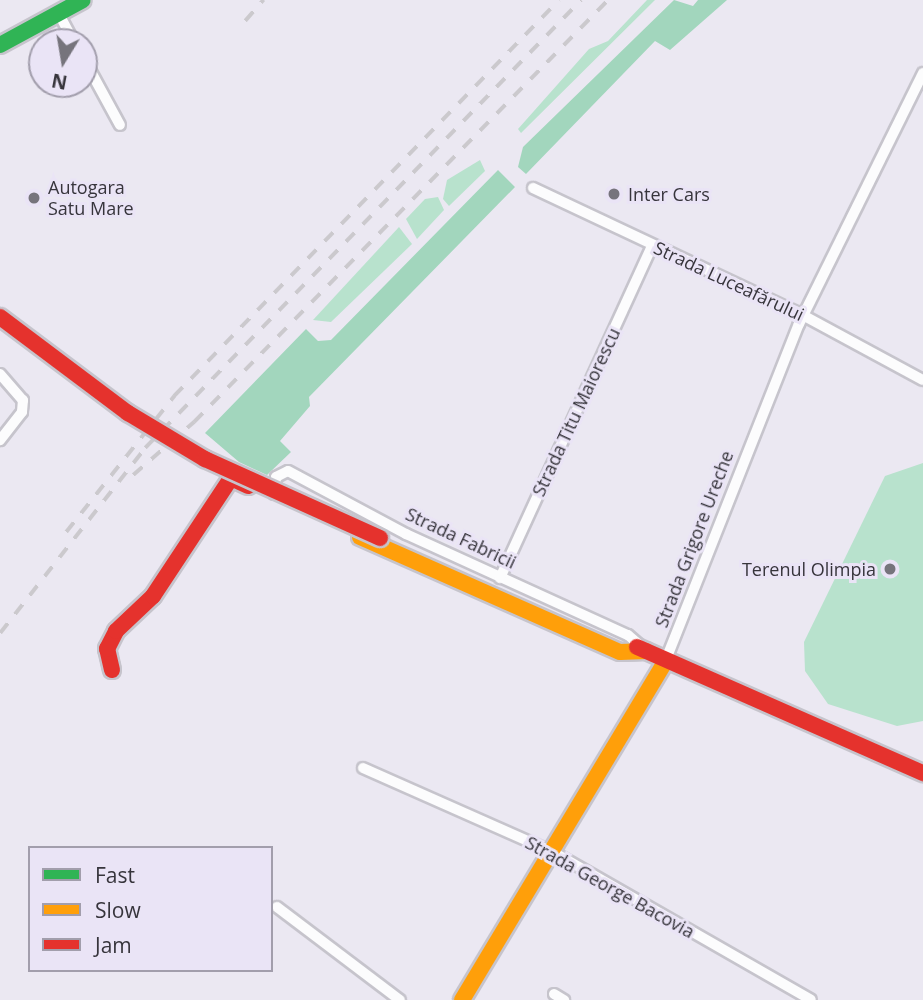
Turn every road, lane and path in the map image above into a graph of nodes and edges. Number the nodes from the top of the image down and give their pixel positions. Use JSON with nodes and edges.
{"nodes":[{"id":1,"x":83,"y":0,"type":"edge"},
{"id":2,"x":59,"y":14,"type":"junction"},
{"id":3,"x":35,"y":28,"type":"edge"},
{"id":4,"x":66,"y":28,"type":"edge"},
{"id":5,"x":28,"y":32,"type":"edge"},
{"id":6,"x":28,"y":33,"type":"edge"},
{"id":7,"x":0,"y":44,"type":"edge"},
{"id":8,"x":0,"y":57,"type":"edge"},
{"id":9,"x":923,"y":73,"type":"edge"},
{"id":10,"x":98,"y":85,"type":"edge"},
{"id":11,"x":120,"y":125,"type":"dead end"},
{"id":12,"x":533,"y":188,"type":"dead end"},
{"id":13,"x":652,"y":246,"type":"junction"},
{"id":14,"x":804,"y":315,"type":"junction"},
{"id":15,"x":0,"y":317,"type":"edge"},
{"id":16,"x":0,"y":374,"type":"edge"},
{"id":17,"x":923,"y":380,"type":"edge"},
{"id":18,"x":0,"y":440,"type":"edge"},
{"id":19,"x":276,"y":500,"type":"junction"},
{"id":20,"x":500,"y":578,"type":"junction"},
{"id":21,"x":646,"y":651,"type":"junction"},
{"id":22,"x":665,"y":662,"type":"junction"},
{"id":23,"x":112,"y":670,"type":"dead end"},
{"id":24,"x":363,"y":768,"type":"dead end"},
{"id":25,"x":923,"y":773,"type":"edge"},
{"id":26,"x":553,"y":852,"type":"junction"},
{"id":27,"x":277,"y":907,"type":"dead end"},
{"id":28,"x":400,"y":1000,"type":"edge"},
{"id":29,"x":462,"y":1000,"type":"edge"},
{"id":30,"x":811,"y":1000,"type":"edge"}],
"edges":[{"from":1,"to":2,"type":"main road"},
{"from":2,"to":3,"type":"main road"},
{"from":2,"to":4,"type":"street"},
{"from":5,"to":7,"type":"main road"},
{"from":6,"to":8,"type":"main road"},
{"from":9,"to":14,"type":"street","name":"Strada Grigore Ureche"},
{"from":10,"to":11,"type":"street"},
{"from":12,"to":13,"type":"street","name":"Strada Luceafărului"},
{"from":13,"to":14,"type":"street","name":"Strada Luceafărului"},
{"from":13,"to":20,"type":"street","name":"Strada Titu Maiorescu"},
{"from":14,"to":17,"type":"street","name":"Strada Luceafărului"},
{"from":14,"to":22,"type":"street","name":"Strada Grigore Ureche"},
{"from":15,"to":21,"type":"main road","name":"Strada Fabricii","bridge":true},
{"from":16,"to":18,"type":"street"},
{"from":19,"to":20,"type":"street","name":"Strada Fabricii"},
{"from":19,"to":21,"type":"main road","name":"Strada Fabricii"},
{"from":19,"to":23,"type":"main road"},
{"from":20,"to":21,"type":"street","name":"Strada Fabricii"},
{"from":21,"to":22,"type":"main road","name":"Strada Fabricii"},
{"from":22,"to":25,"type":"main road","name":"Strada Fabricii"},
{"from":22,"to":26,"type":"main road","name":"Strada Grigore Ureche"},
{"from":24,"to":26,"type":"street","name":"Strada George Bacovia"},
{"from":26,"to":29,"type":"main road","name":"Strada Grigore Ureche"},
{"from":26,"to":30,"type":"street","name":"Strada George Bacovia"},
{"from":27,"to":28,"type":"street"}]}
